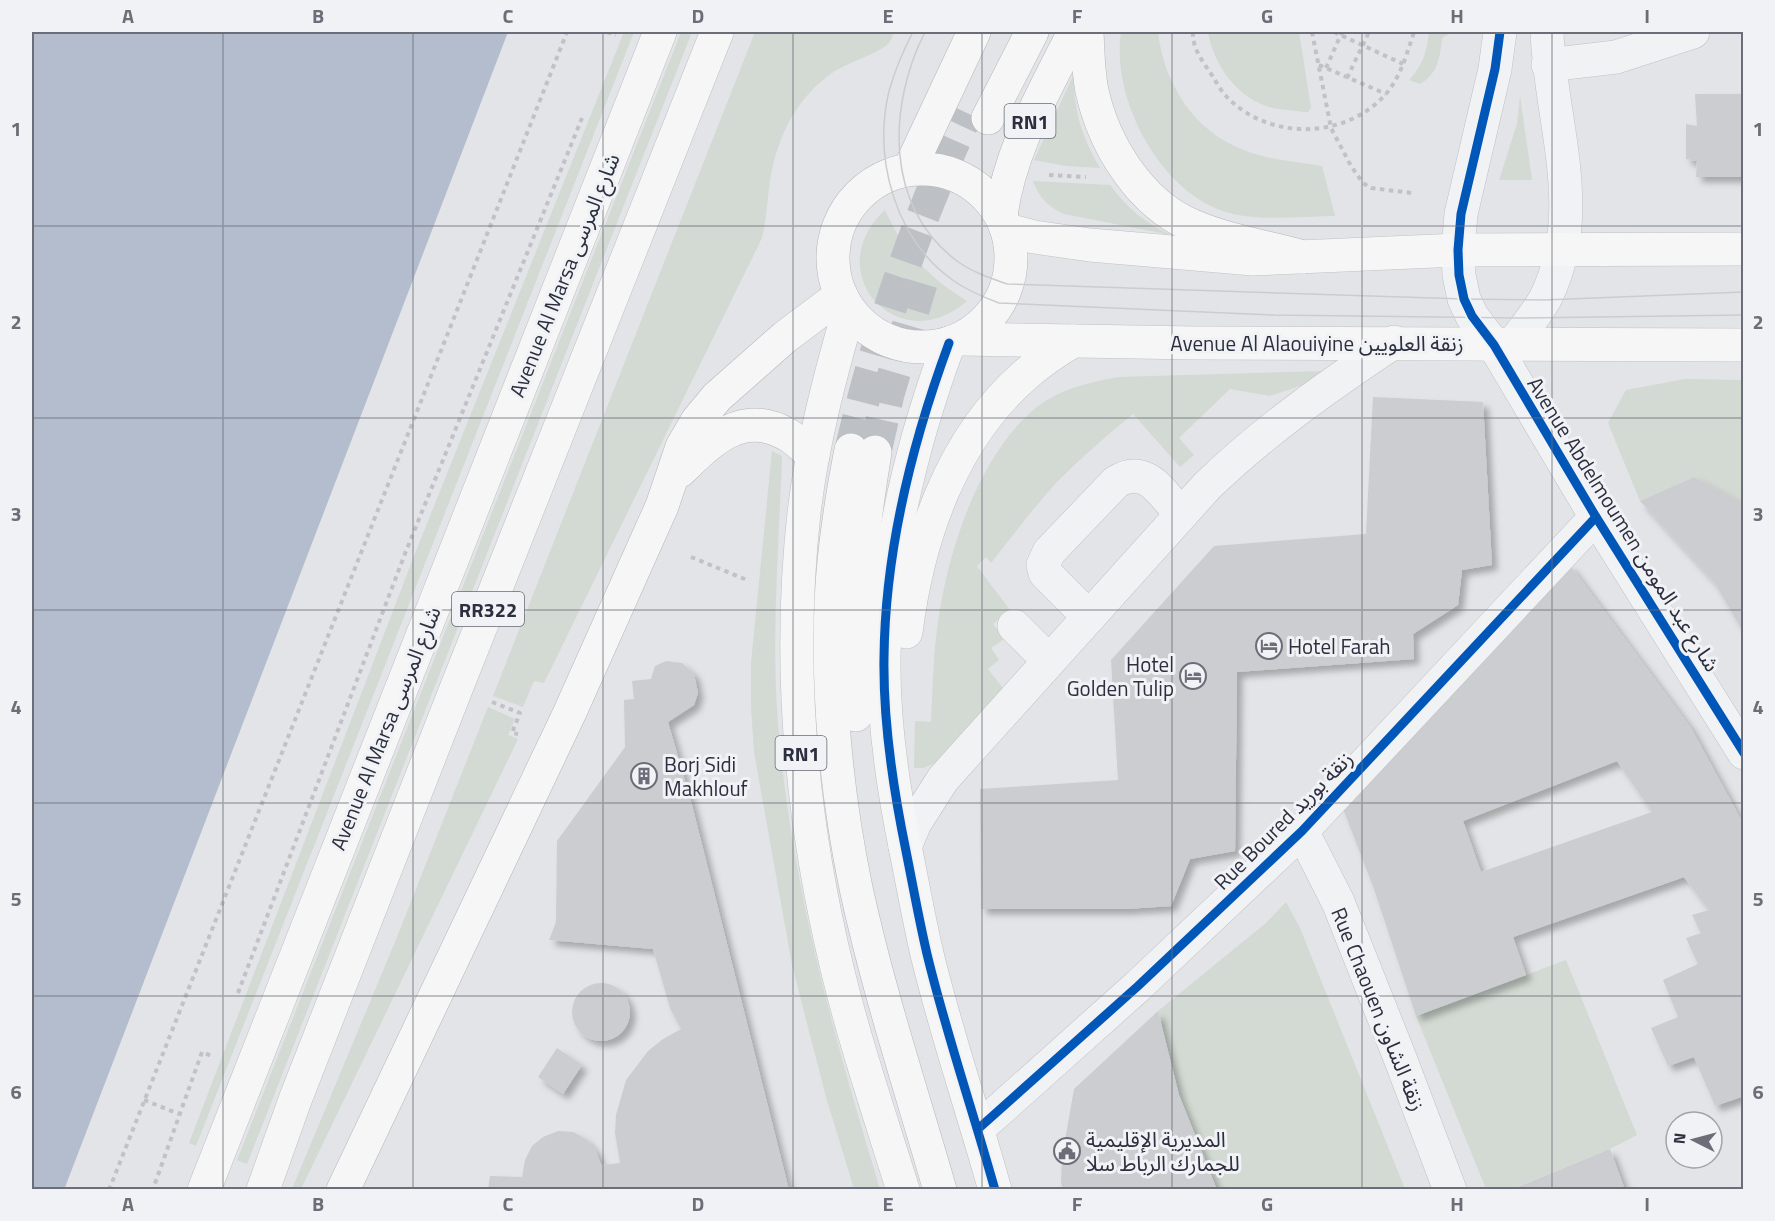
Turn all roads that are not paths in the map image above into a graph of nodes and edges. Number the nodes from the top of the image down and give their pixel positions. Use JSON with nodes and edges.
{"nodes":[{"id":1,"x":660,"y":32,"type":"edge"},
{"id":2,"x":717,"y":32,"type":"edge"},
{"id":3,"x":974,"y":32,"type":"edge"},
{"id":4,"x":1007,"y":32,"type":"edge"},
{"id":5,"x":1032,"y":32,"type":"edge"},
{"id":6,"x":1074,"y":32,"type":"edge"},
{"id":7,"x":1087,"y":32,"type":"edge"},
{"id":8,"x":1500,"y":32,"type":"edge"},
{"id":9,"x":1547,"y":32,"type":"edge"},
{"id":10,"x":1692,"y":32,"type":"edge"},
{"id":11,"x":1548,"y":65,"type":"junction"},
{"id":12,"x":910,"y":168,"type":"junction"},
{"id":13,"x":1004,"y":223,"type":"junction"},
{"id":14,"x":1743,"y":249,"type":"edge"},
{"id":15,"x":1458,"y":250,"type":"junction"},
{"id":16,"x":1562,"y":250,"type":"junction"},
{"id":17,"x":1303,"y":257,"type":"junction"},
{"id":18,"x":845,"y":302,"type":"junction"},
{"id":19,"x":1073,"y":340,"type":"junction"},
{"id":20,"x":956,"y":341,"type":"junction"},
{"id":21,"x":1394,"y":342,"type":"junction"},
{"id":22,"x":1503,"y":344,"type":"junction"},
{"id":23,"x":1743,"y":345,"type":"edge"},
{"id":24,"x":813,"y":456,"type":"junction"},
{"id":25,"x":672,"y":478,"type":"junction"},
{"id":26,"x":1181,"y":514,"type":"junction"},
{"id":27,"x":1596,"y":517,"type":"junction"},
{"id":28,"x":1089,"y":617,"type":"junction"},
{"id":29,"x":1014,"y":626,"type":"dead end"},
{"id":30,"x":1049,"y":661,"type":"junction"},
{"id":31,"x":1743,"y":753,"type":"edge"},
{"id":32,"x":893,"y":786,"type":"junction"},
{"id":33,"x":1302,"y":831,"type":"junction"},
{"id":34,"x":905,"y":847,"type":"junction"},
{"id":35,"x":978,"y":1129,"type":"junction"},
{"id":36,"x":204,"y":1190,"type":"edge"},
{"id":37,"x":263,"y":1190,"type":"edge"},
{"id":38,"x":342,"y":1190,"type":"edge"},
{"id":39,"x":903,"y":1190,"type":"edge"},
{"id":40,"x":940,"y":1190,"type":"edge"},
{"id":41,"x":962,"y":1190,"type":"edge"},
{"id":42,"x":995,"y":1190,"type":"edge"},
{"id":43,"x":1450,"y":1190,"type":"edge"}],
"edges":[{"from":1,"to":36,"type":"main road","name":"Avenue Al Marsa شارع المرسى","number":"RR322"},
{"from":2,"to":37,"type":"main road","number":"RR322"},
{"from":3,"to":12,"type":"main road"},
{"from":4,"to":5,"type":"main road"},
{"from":6,"to":13,"type":"main road","number":"RN1"},
{"from":7,"to":17,"type":"main road"},
{"from":8,"to":15,"type":"street","name":"Avenue Abdelmoumen شارع عبد المومن"},
{"from":9,"to":11,"type":"street"},
{"from":10,"to":11,"type":"street"},
{"from":11,"to":16,"type":"street"},
{"from":12,"to":13,"type":"main road","number":"RN1"},
{"from":12,"to":18,"type":"main road","number":"RN1"},
{"from":13,"to":17,"type":"main road"},
{"from":13,"to":20,"type":"main road","number":"RN1"},
{"from":14,"to":16,"type":"main road"},
{"from":15,"to":16,"type":"main road"},
{"from":15,"to":17,"type":"main road"},
{"from":15,"to":22,"type":"street","name":"Avenue Abdelmoumen شارع عبد المومن"},
{"from":16,"to":22,"type":"street"},
{"from":18,"to":20,"type":"main road"},
{"from":18,"to":24,"type":"main road","number":"RN1"},
{"from":18,"to":25,"type":"main road"},
{"from":19,"to":20,"type":"main road","name":"Avenue Al Alaouiyine زنقة العلويين"},
{"from":19,"to":21,"type":"main road","name":"Avenue Al Alaouiyine زنقة العلويين"},
{"from":19,"to":32,"type":"main road"},
{"from":20,"to":32,"type":"main road"},
{"from":21,"to":22,"type":"main road","name":"Avenue Al Alaouiyine زنقة العلويين"},
{"from":21,"to":26,"type":"street"},
{"from":22,"to":23,"type":"main road","name":"Avenue Al Alaouiyine زنقة العلويين"},
{"from":22,"to":27,"type":"street","name":"Avenue Abdelmoumen شارع عبد المومن"},
{"from":24,"to":25,"type":"main road"},
{"from":24,"to":39,"type":"main road","number":"RN1"},
{"from":25,"to":38,"type":"main road"},
{"from":26,"to":28,"type":"street"},
{"from":26,"to":28,"type":"street"},
{"from":27,"to":31,"type":"street","name":"Avenue Abdelmoumen شارع عبد المومن"},
{"from":27,"to":33,"type":"street","name":"Rue Boured زنقة بوريد"},
{"from":28,"to":30,"type":"street"},
{"from":29,"to":30,"type":"street"},
{"from":30,"to":34,"type":"street"},
{"from":32,"to":34,"type":"main road"},
{"from":33,"to":35,"type":"street","name":"Rue Boured زنقة بوريد"},
{"from":33,"to":43,"type":"street","name":"Rue Chaouen زنقة الشاون"},
{"from":34,"to":35,"type":"main road"},
{"from":35,"to":42,"type":"main road"},
{"from":40,"to":41,"type":"main road"}]}
